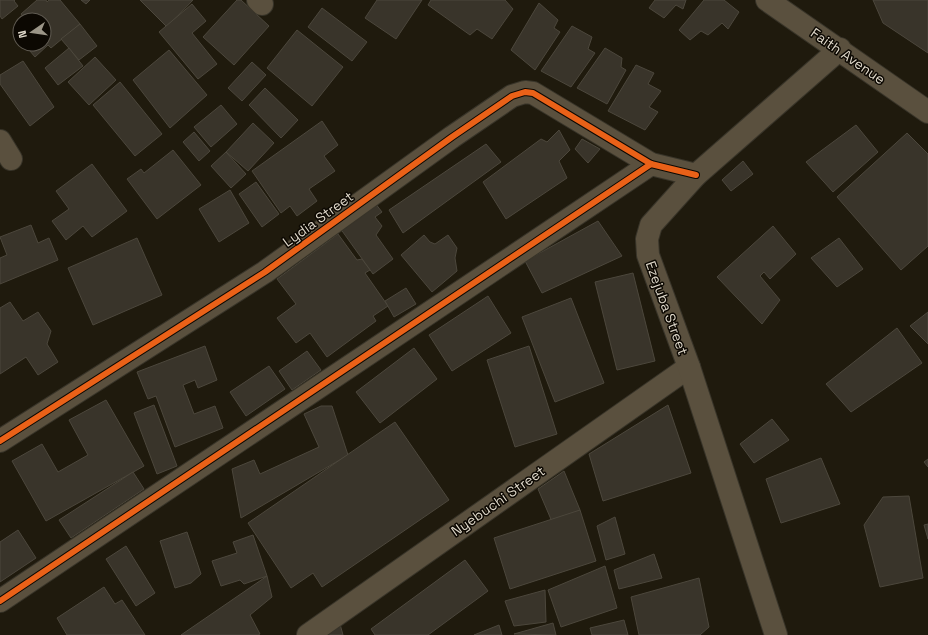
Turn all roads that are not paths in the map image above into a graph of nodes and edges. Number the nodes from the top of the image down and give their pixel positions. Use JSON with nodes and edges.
{"nodes":[{"id":1,"x":767,"y":0,"type":"edge"},
{"id":2,"x":840,"y":49,"type":"junction"},
{"id":3,"x":928,"y":112,"type":"edge"},
{"id":4,"x":651,"y":164,"type":"junction"},
{"id":5,"x":696,"y":175,"type":"junction"},
{"id":6,"x":689,"y":367,"type":"junction"},
{"id":7,"x":0,"y":440,"type":"edge"},
{"id":8,"x":0,"y":601,"type":"edge"},
{"id":9,"x":308,"y":635,"type":"edge"},
{"id":10,"x":776,"y":635,"type":"edge"}],
"edges":[{"from":1,"to":2,"type":"street","name":"Faith Avenue"},
{"from":2,"to":3,"type":"street","name":"Faith Avenue"},
{"from":2,"to":5,"type":"street","name":"Ezejuba Street"},
{"from":4,"to":5,"type":"street","name":"Lydia Street"},
{"from":4,"to":7,"type":"street","name":"Lydia Street"},
{"from":4,"to":8,"type":"street"},
{"from":5,"to":6,"type":"street","name":"Ezejuba Street"},
{"from":6,"to":9,"type":"street","name":"Nyebuchi Street"},
{"from":6,"to":10,"type":"street","name":"Ezejuba Street"}]}
